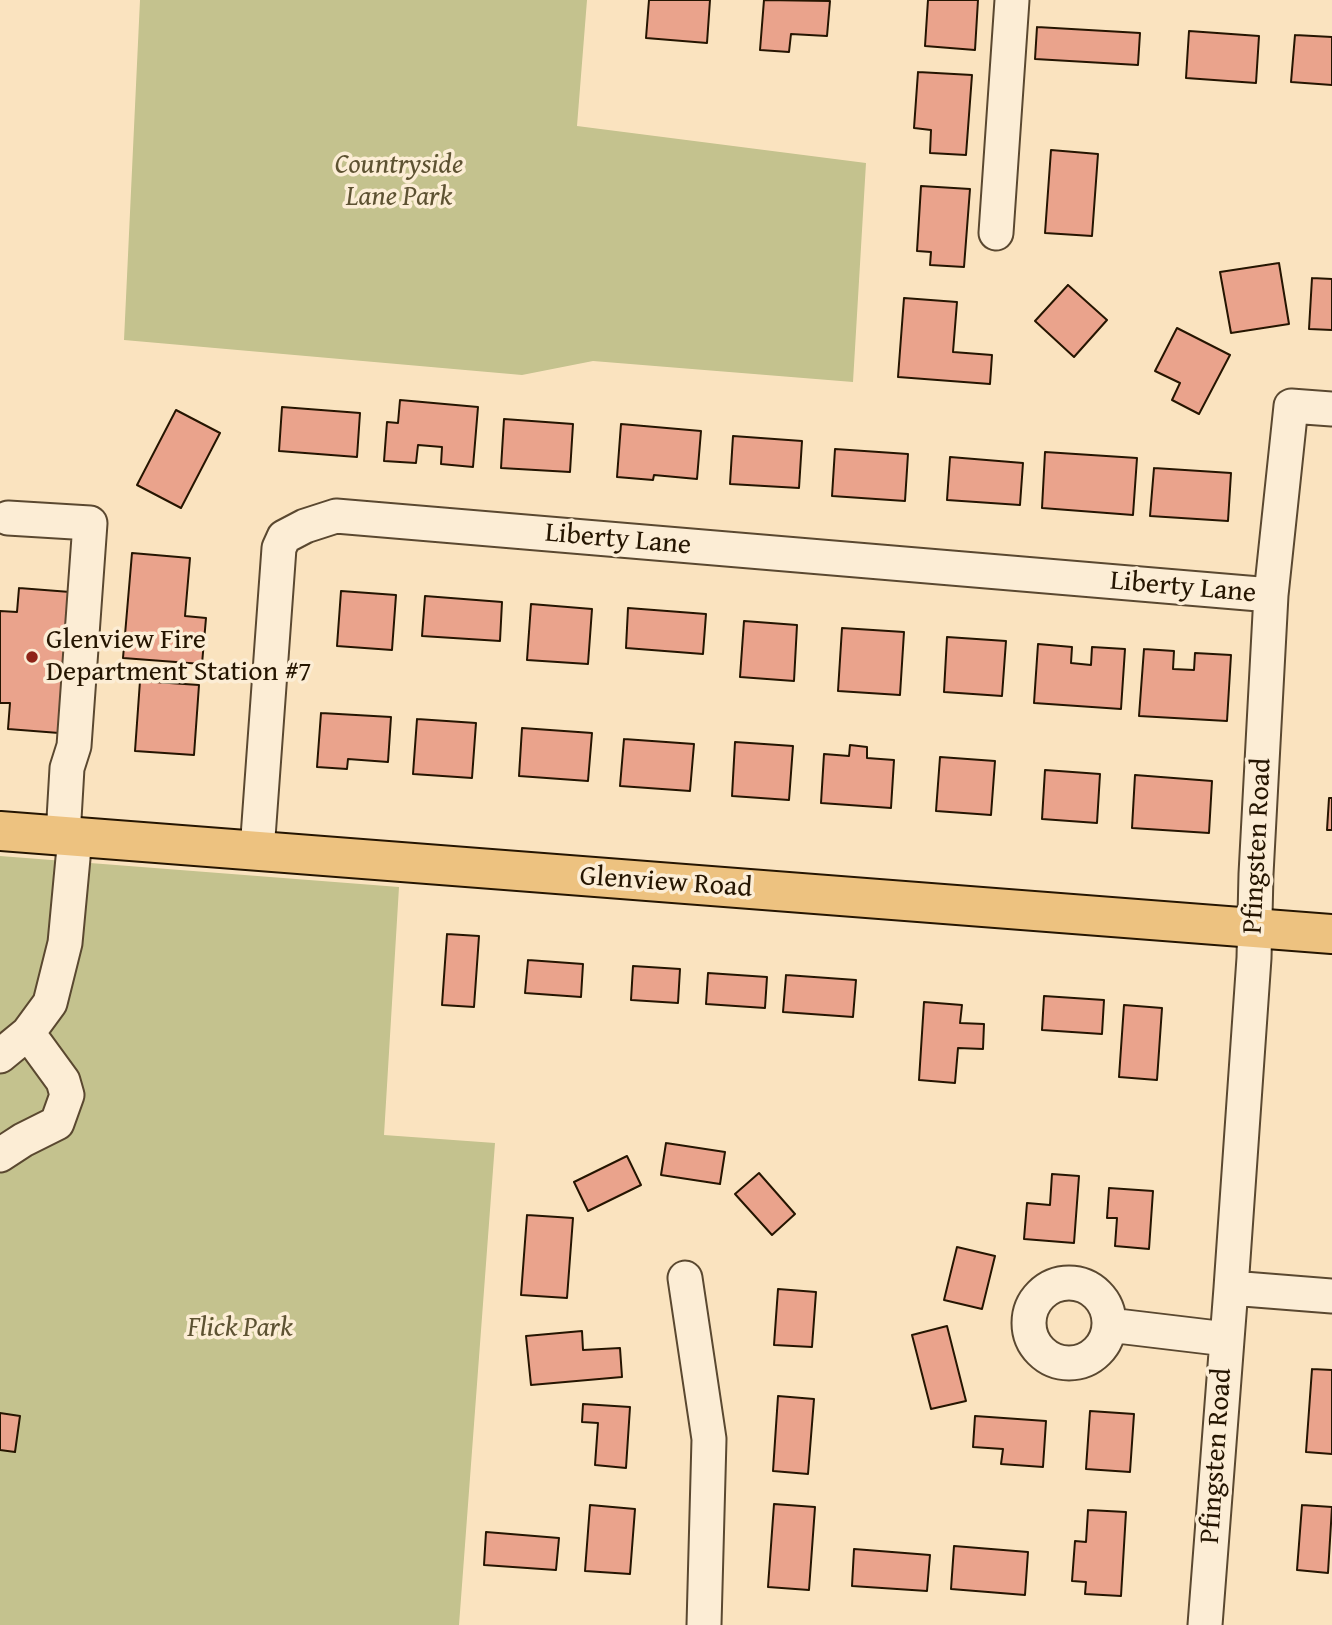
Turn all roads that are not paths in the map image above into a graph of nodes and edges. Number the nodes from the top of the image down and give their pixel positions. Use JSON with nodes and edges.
{"nodes":[{"id":1,"x":1012,"y":0,"type":"edge"},
{"id":2,"x":996,"y":233,"type":"dead end"},
{"id":3,"x":1332,"y":409,"type":"edge"},
{"id":4,"x":8,"y":518,"type":"dead end"},
{"id":5,"x":1271,"y":595,"type":"junction"},
{"id":6,"x":0,"y":831,"type":"edge"},
{"id":7,"x":69,"y":837,"type":"junction"},
{"id":8,"x":257,"y":851,"type":"junction"},
{"id":9,"x":1254,"y":928,"type":"junction"},
{"id":10,"x":1332,"y":934,"type":"edge"},
{"id":11,"x":28,"y":1033,"type":"junction"},
{"id":12,"x":0,"y":1056,"type":"edge"},
{"id":13,"x":0,"y":1155,"type":"edge"},
{"id":14,"x":685,"y":1278,"type":"dead end"},
{"id":15,"x":1231,"y":1287,"type":"junction"},
{"id":16,"x":1332,"y":1296,"type":"edge"},
{"id":17,"x":1109,"y":1325,"type":"dead end"},
{"id":18,"x":1226,"y":1339,"type":"junction"},
{"id":19,"x":704,"y":1625,"type":"edge"},
{"id":20,"x":1205,"y":1625,"type":"edge"}],
"edges":[{"from":1,"to":2,"type":"street"},
{"from":3,"to":5,"type":"street","name":"Pfingsten Road"},
{"from":4,"to":7,"type":"street"},
{"from":5,"to":8,"type":"street","name":"Liberty Lane"},
{"from":5,"to":9,"type":"street","name":"Pfingsten Road"},
{"from":6,"to":7,"type":"main road","name":"Glenview Road"},
{"from":7,"to":8,"type":"main road","name":"Glenview Road"},
{"from":7,"to":11,"type":"street"},
{"from":8,"to":9,"type":"main road","name":"Glenview Road"},
{"from":9,"to":10,"type":"main road","name":"Glenview Road"},
{"from":9,"to":15,"type":"street","name":"Pfingsten Road"},
{"from":11,"to":12,"type":"street"},
{"from":11,"to":13,"type":"street"},
{"from":14,"to":19,"type":"street"},
{"from":15,"to":16,"type":"street"},
{"from":15,"to":18,"type":"street","name":"Pfingsten Road"},
{"from":17,"to":18,"type":"street"},
{"from":18,"to":20,"type":"street","name":"Pfingsten Road"}]}
